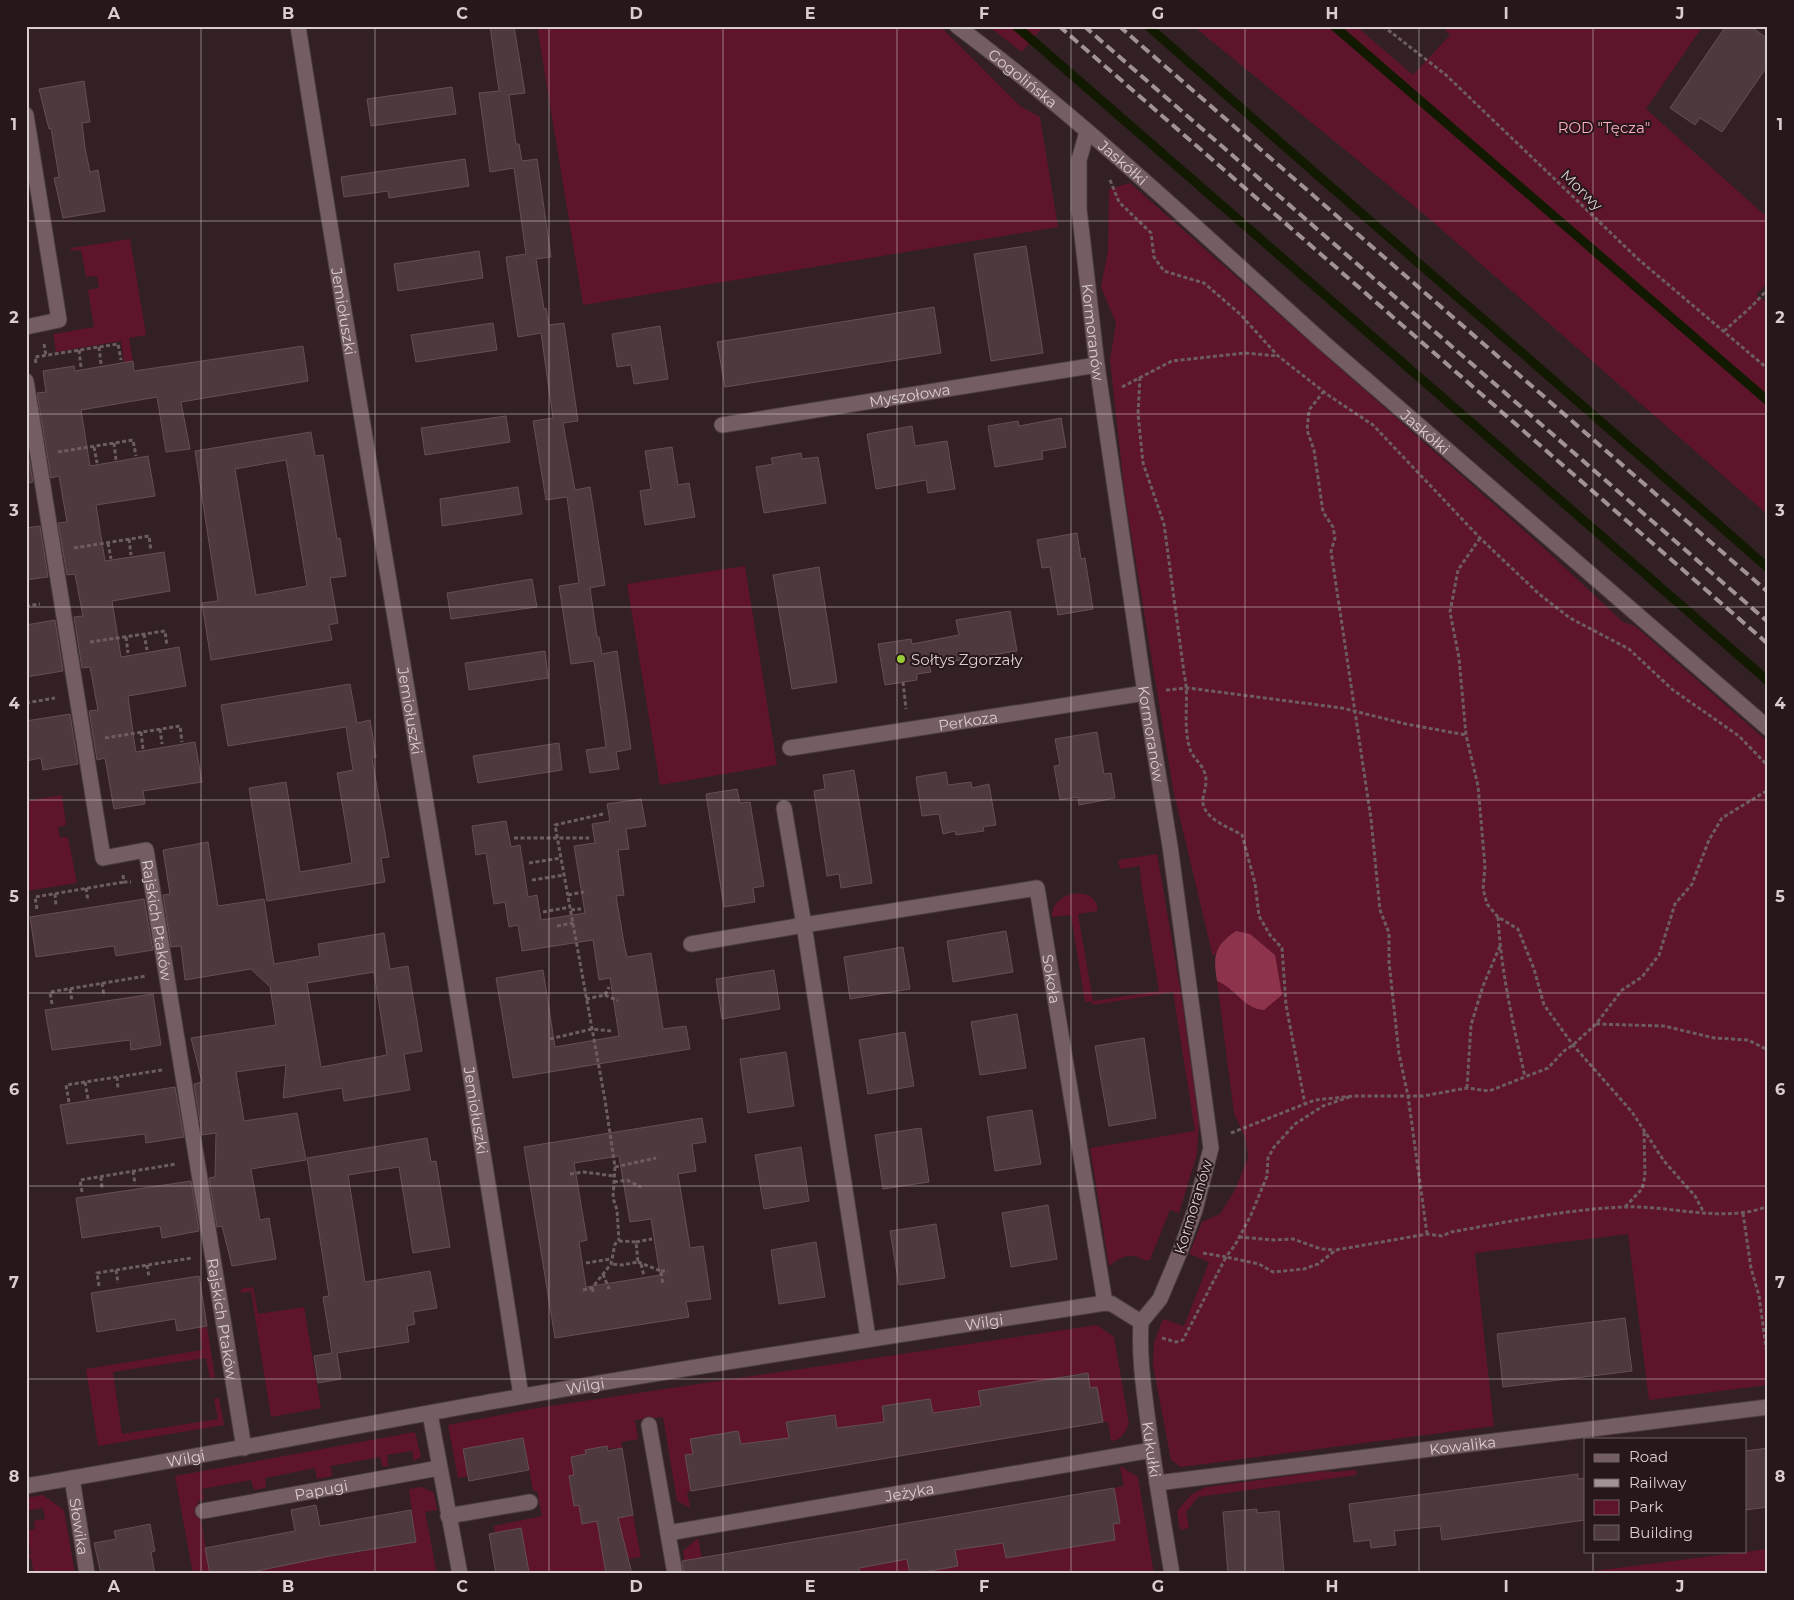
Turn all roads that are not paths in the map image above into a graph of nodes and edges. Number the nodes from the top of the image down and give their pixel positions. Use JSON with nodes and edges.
{"nodes":[{"id":1,"x":298,"y":26,"type":"edge"},
{"id":2,"x":957,"y":26,"type":"edge"},
{"id":3,"x":26,"y":115,"type":"edge"},
{"id":4,"x":1086,"y":132,"type":"junction"},
{"id":5,"x":26,"y":327,"type":"edge"},
{"id":6,"x":1097,"y":365,"type":"junction"},
{"id":7,"x":26,"y":381,"type":"edge"},
{"id":8,"x":722,"y":425,"type":"dead end"},
{"id":9,"x":1145,"y":693,"type":"junction"},
{"id":10,"x":1768,"y":728,"type":"edge"},
{"id":11,"x":790,"y":748,"type":"dead end"},
{"id":12,"x":784,"y":808,"type":"dead end"},
{"id":13,"x":804,"y":925,"type":"junction"},
{"id":14,"x":691,"y":944,"type":"dead end"},
{"id":15,"x":1105,"y":1303,"type":"junction"},
{"id":16,"x":1141,"y":1329,"type":"junction"},
{"id":17,"x":868,"y":1338,"type":"junction"},
{"id":18,"x":521,"y":1396,"type":"junction"},
{"id":19,"x":1768,"y":1407,"type":"edge"},
{"id":20,"x":430,"y":1414,"type":"junction"},
{"id":21,"x":649,"y":1425,"type":"dead end"},
{"id":22,"x":244,"y":1448,"type":"junction"},
{"id":23,"x":1152,"y":1450,"type":"junction"},
{"id":24,"x":439,"y":1468,"type":"junction"},
{"id":25,"x":72,"y":1478,"type":"junction"},
{"id":26,"x":1156,"y":1483,"type":"junction"},
{"id":27,"x":26,"y":1486,"type":"edge"},
{"id":28,"x":530,"y":1502,"type":"dead end"},
{"id":29,"x":202,"y":1511,"type":"dead end"},
{"id":30,"x":448,"y":1516,"type":"junction"},
{"id":31,"x":668,"y":1533,"type":"junction"},
{"id":32,"x":87,"y":1574,"type":"edge"},
{"id":33,"x":460,"y":1574,"type":"edge"},
{"id":34,"x":674,"y":1574,"type":"edge"},
{"id":35,"x":1172,"y":1574,"type":"edge"}],
"edges":[{"from":1,"to":18,"type":"street","name":"Jemiołuszki"},
{"from":2,"to":4,"type":"street","name":"Gogolińska"},
{"from":3,"to":5,"type":"street"},
{"from":4,"to":6,"type":"street","name":"Kormoranów"},
{"from":4,"to":10,"type":"street","name":"Jaskółki"},
{"from":6,"to":8,"type":"street","name":"Myszołowa"},
{"from":6,"to":9,"type":"street","name":"Kormoranów"},
{"from":7,"to":22,"type":"street","name":"Rajskich Ptaków"},
{"from":9,"to":11,"type":"street","name":"Perkoza"},
{"from":9,"to":16,"type":"street","name":"Kormoranów"},
{"from":12,"to":13,"type":"street"},
{"from":13,"to":14,"type":"street","name":"Sokoła"},
{"from":13,"to":15,"type":"street","name":"Sokoła"},
{"from":13,"to":17,"type":"street"},
{"from":15,"to":16,"type":"street"},
{"from":15,"to":17,"type":"street","name":"Wilgi"},
{"from":16,"to":23,"type":"street","name":"Kukułki"},
{"from":17,"to":18,"type":"street","name":"Wilgi"},
{"from":18,"to":20,"type":"street","name":"Wilgi"},
{"from":19,"to":26,"type":"street","name":"Kowalika"},
{"from":20,"to":22,"type":"street","name":"Wilgi"},
{"from":20,"to":24,"type":"street"},
{"from":21,"to":31,"type":"street"},
{"from":22,"to":25,"type":"street","name":"Wilgi"},
{"from":23,"to":26,"type":"street","name":"Kukułki"},
{"from":23,"to":31,"type":"street","name":"Jeżyka"},
{"from":24,"to":29,"type":"street","name":"Papugi"},
{"from":24,"to":30,"type":"street"},
{"from":25,"to":27,"type":"street","name":"Wilgi"},
{"from":25,"to":32,"type":"street","name":"Słowika"},
{"from":26,"to":35,"type":"street","name":"Kukułki"},
{"from":28,"to":30,"type":"street"},
{"from":30,"to":33,"type":"street"},
{"from":31,"to":34,"type":"street"}]}
